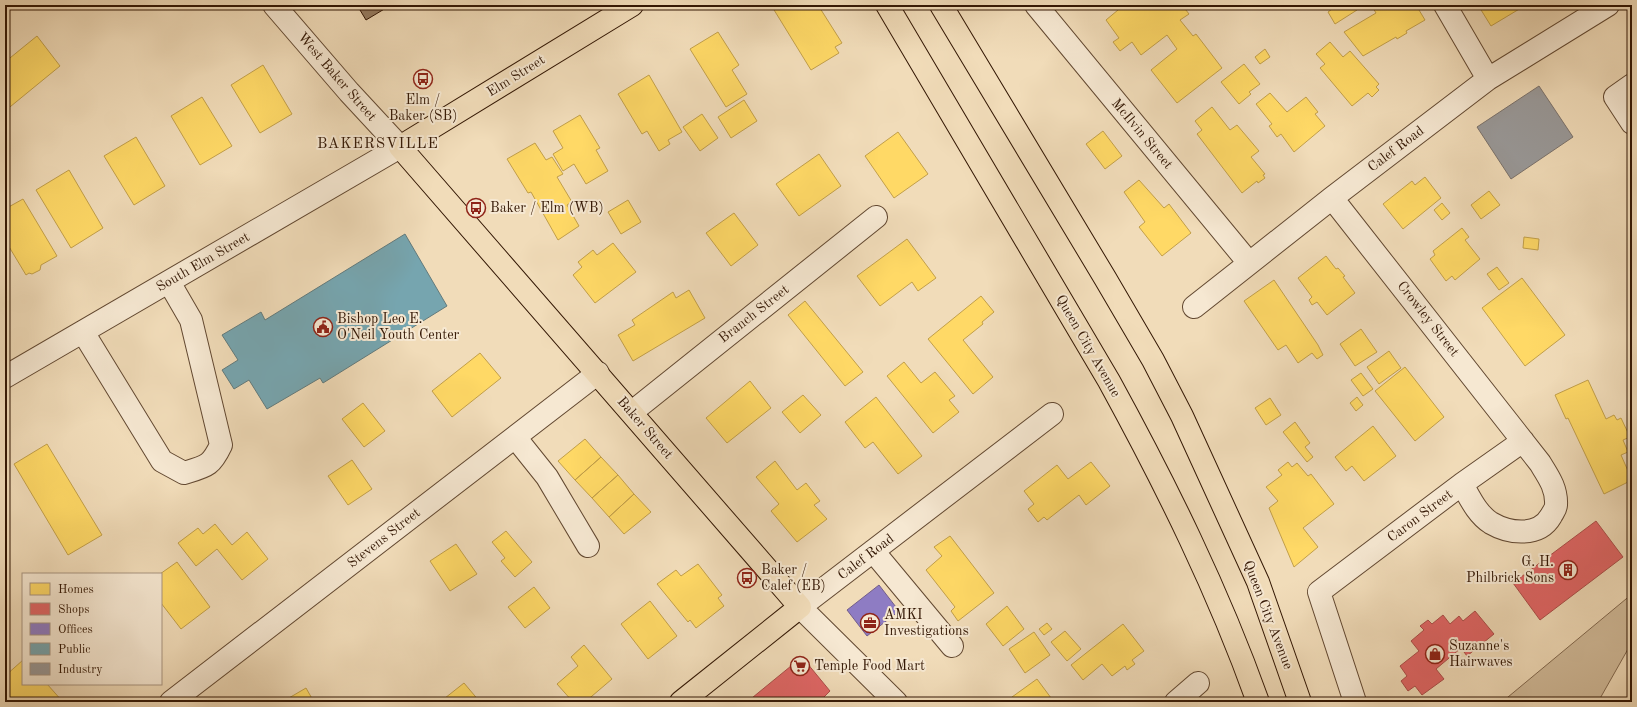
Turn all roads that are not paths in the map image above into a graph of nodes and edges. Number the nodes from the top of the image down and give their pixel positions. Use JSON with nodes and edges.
{"nodes":[{"id":1,"x":274,"y":5,"type":"edge"},
{"id":2,"x":886,"y":5,"type":"edge"},
{"id":3,"x":941,"y":5,"type":"edge"},
{"id":4,"x":1036,"y":5,"type":"edge"},
{"id":5,"x":1445,"y":5,"type":"edge"},
{"id":6,"x":1608,"y":5,"type":"edge"},
{"id":7,"x":623,"y":7,"type":"edge"},
{"id":8,"x":1488,"y":79,"type":"junction"},
{"id":9,"x":1632,"y":85,"type":"edge"},
{"id":10,"x":1632,"y":123,"type":"edge"},
{"id":11,"x":400,"y":147,"type":"junction"},
{"id":12,"x":1332,"y":198,"type":"junction"},
{"id":13,"x":876,"y":217,"type":"dead end"},
{"id":14,"x":1249,"y":263,"type":"junction"},
{"id":15,"x":169,"y":282,"type":"junction"},
{"id":16,"x":1194,"y":307,"type":"dead end"},
{"id":17,"x":83,"y":332,"type":"junction"},
{"id":18,"x":598,"y":374,"type":"junction"},
{"id":19,"x":5,"y":377,"type":"edge"},
{"id":20,"x":632,"y":412,"type":"junction"},
{"id":21,"x":1052,"y":414,"type":"dead end"},
{"id":22,"x":515,"y":437,"type":"junction"},
{"id":23,"x":1523,"y":441,"type":"junction"},
{"id":24,"x":1462,"y":484,"type":"junction"},
{"id":25,"x":588,"y":546,"type":"dead end"},
{"id":26,"x":873,"y":551,"type":"junction"},
{"id":27,"x":800,"y":606,"type":"junction"},
{"id":28,"x":952,"y":646,"type":"dead end"},
{"id":29,"x":1198,"y":684,"type":"dead end"},
{"id":30,"x":693,"y":699,"type":"edge"},
{"id":31,"x":887,"y":699,"type":"edge"},
{"id":32,"x":171,"y":702,"type":"edge"},
{"id":33,"x":1176,"y":702,"type":"edge"},
{"id":34,"x":1258,"y":702,"type":"edge"},
{"id":35,"x":1300,"y":702,"type":"edge"},
{"id":36,"x":1355,"y":702,"type":"edge"}],
"edges":[{"from":1,"to":11,"type":"street","name":"West Baker Street"},
{"from":2,"to":34,"type":"main road","name":"Queen City Avenue"},
{"from":3,"to":35,"type":"main road","name":"Queen City Avenue"},
{"from":4,"to":14,"type":"street","name":"McIlvin Street"},
{"from":5,"to":8,"type":"street"},
{"from":6,"to":8,"type":"street","name":"Calef Road"},
{"from":7,"to":11,"type":"main road","name":"Elm Street"},
{"from":8,"to":12,"type":"street","name":"Calef Road"},
{"from":9,"to":10,"type":"street"},
{"from":11,"to":15,"type":"street","name":"South Elm Street"},
{"from":11,"to":18,"type":"main road","name":"Baker Street"},
{"from":12,"to":14,"type":"street","name":"Calef Road"},
{"from":12,"to":23,"type":"street","name":"Crowley Street"},
{"from":13,"to":20,"type":"street","name":"Branch Street"},
{"from":14,"to":16,"type":"street","name":"Calef Road"},
{"from":15,"to":17,"type":"street","name":"South Elm Street"},
{"from":15,"to":17,"type":"street"},
{"from":17,"to":19,"type":"street","name":"South Elm Street"},
{"from":18,"to":20,"type":"main road","name":"Baker Street"},
{"from":18,"to":22,"type":"street","name":"Stevens Street"},
{"from":20,"to":27,"type":"main road","name":"Baker Street"},
{"from":21,"to":26,"type":"street","name":"Calef Road"},
{"from":22,"to":25,"type":"street"},
{"from":22,"to":32,"type":"street","name":"Stevens Street"},
{"from":23,"to":24,"type":"street","name":"Caron Street"},
{"from":23,"to":24,"type":"street"},
{"from":24,"to":36,"type":"street","name":"Caron Street"},
{"from":26,"to":27,"type":"street","name":"Calef Road"},
{"from":26,"to":28,"type":"street"},
{"from":27,"to":30,"type":"main road","name":"Calef Road"},
{"from":27,"to":31,"type":"street","name":"Baker Street"},
{"from":29,"to":33,"type":"street"}]}
